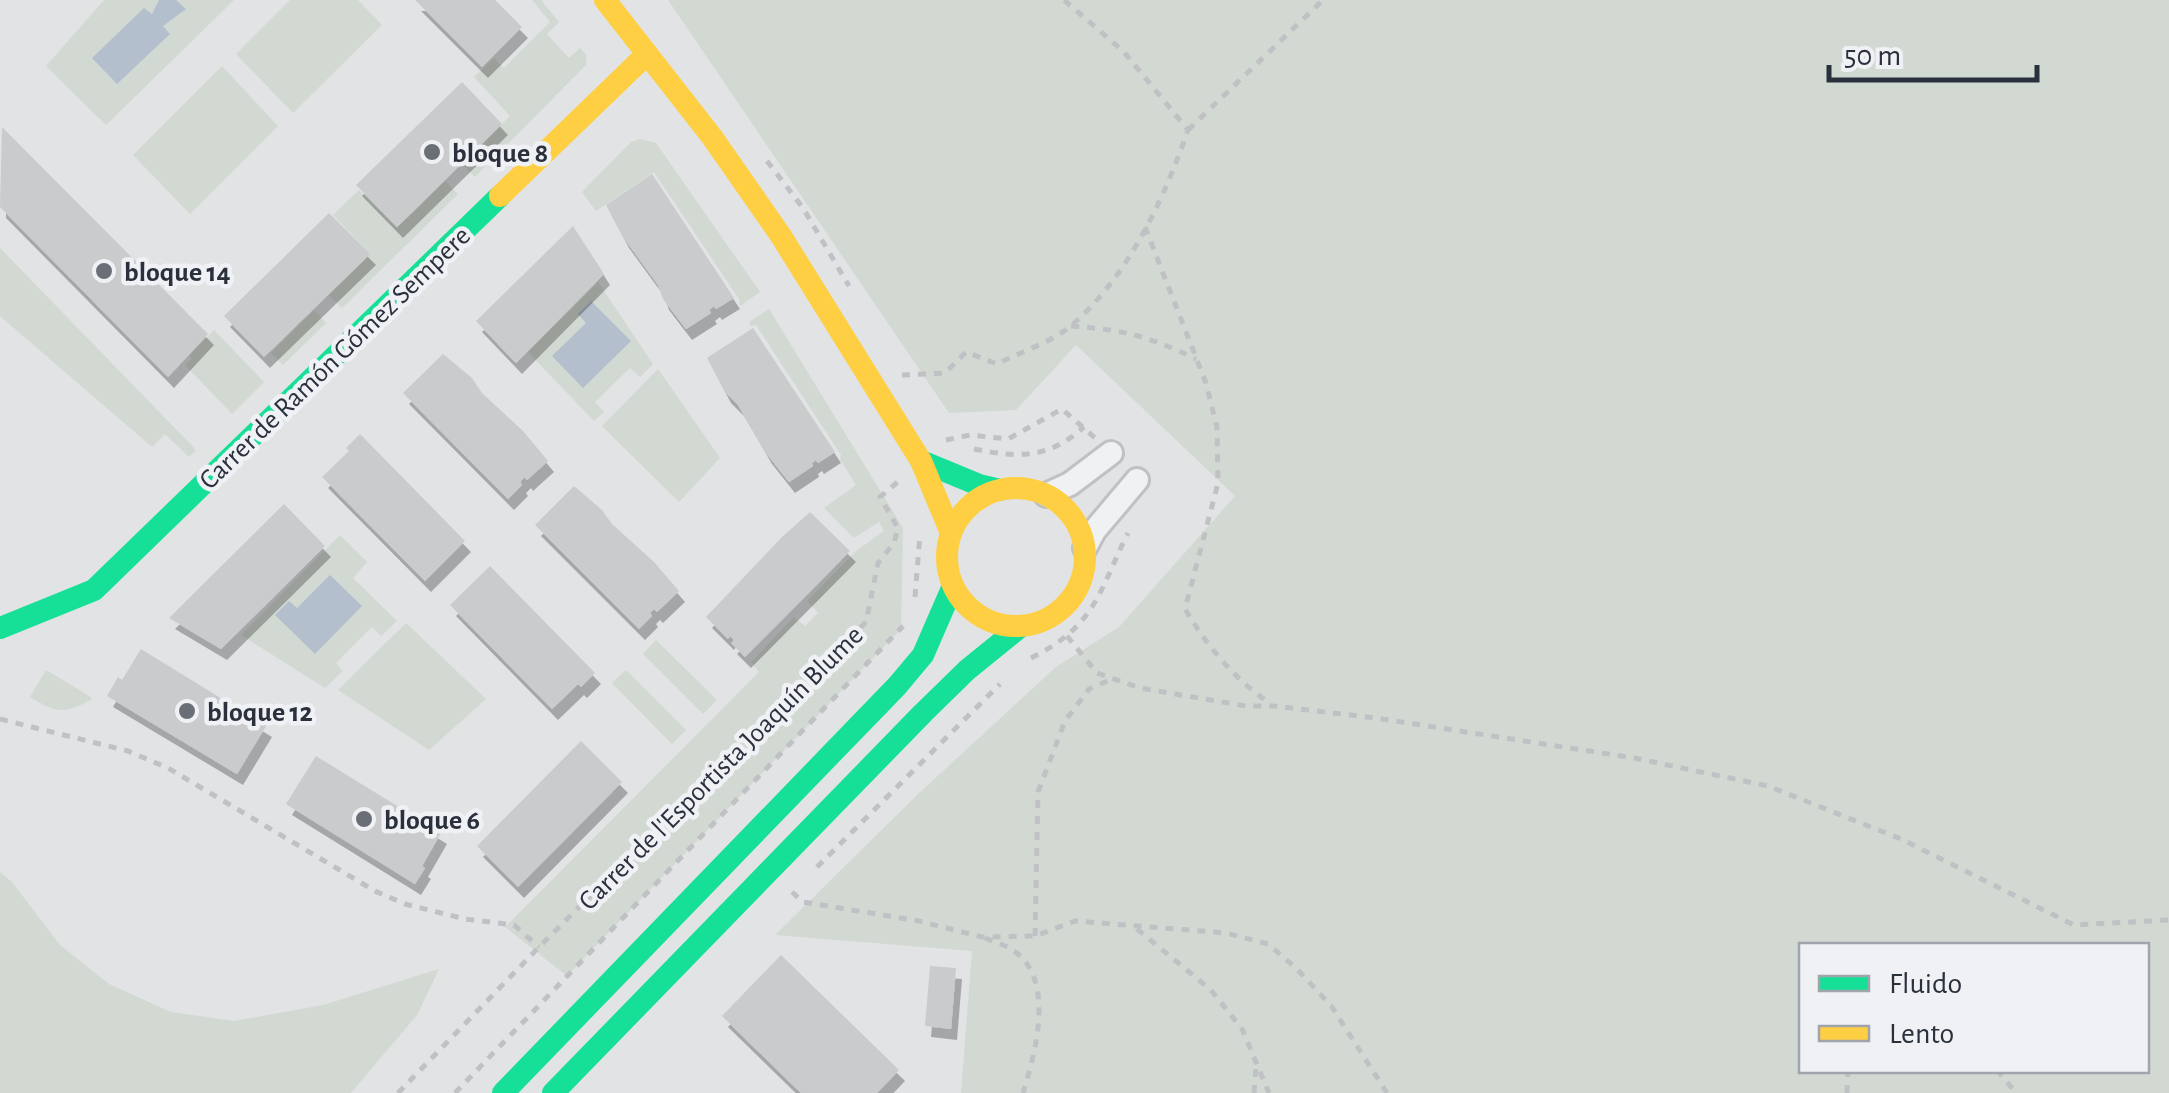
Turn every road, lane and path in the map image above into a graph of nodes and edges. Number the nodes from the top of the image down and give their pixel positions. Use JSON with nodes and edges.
{"nodes":[{"id":1,"x":605,"y":0,"type":"edge"},
{"id":2,"x":1064,"y":0,"type":"edge"},
{"id":3,"x":1323,"y":0,"type":"edge"},
{"id":4,"x":647,"y":54,"type":"junction"},
{"id":5,"x":1188,"y":130,"type":"junction"},
{"id":6,"x":1145,"y":226,"type":"junction"},
{"id":7,"x":1071,"y":326,"type":"junction"},
{"id":8,"x":1196,"y":360,"type":"junction"},
{"id":9,"x":902,"y":375,"type":"dead end"},
{"id":10,"x":1084,"y":427,"type":"dead end"},
{"id":11,"x":1111,"y":453,"type":"dead end"},
{"id":12,"x":929,"y":464,"type":"junction"},
{"id":13,"x":1137,"y":480,"type":"dead end"},
{"id":14,"x":1000,"y":490,"type":"junction"},
{"id":15,"x":1046,"y":495,"type":"junction"},
{"id":16,"x":920,"y":528,"type":"dead end"},
{"id":17,"x":951,"y":534,"type":"junction"},
{"id":18,"x":1085,"y":548,"type":"junction"},
{"id":19,"x":953,"y":586,"type":"junction"},
{"id":20,"x":912,"y":604,"type":"dead end"},
{"id":21,"x":908,"y":615,"type":"dead end"},
{"id":22,"x":1020,"y":626,"type":"junction"},
{"id":23,"x":0,"y":628,"type":"edge"},
{"id":24,"x":1067,"y":636,"type":"dead end"},
{"id":25,"x":1113,"y":679,"type":"junction"},
{"id":26,"x":1274,"y":706,"type":"junction"},
{"id":27,"x":0,"y":719,"type":"edge"},
{"id":28,"x":792,"y":892,"type":"dead end"},
{"id":29,"x":2169,"y":920,"type":"edge"},
{"id":30,"x":1135,"y":927,"type":"junction"},
{"id":31,"x":1035,"y":936,"type":"junction"},
{"id":32,"x":982,"y":937,"type":"junction"},
{"id":33,"x":540,"y":947,"type":"junction"},
{"id":34,"x":1256,"y":1064,"type":"junction"},
{"id":35,"x":1999,"y":1073,"type":"edge"},
{"id":36,"x":398,"y":1093,"type":"edge"},
{"id":37,"x":455,"y":1093,"type":"edge"},
{"id":38,"x":503,"y":1093,"type":"edge"},
{"id":39,"x":553,"y":1093,"type":"edge"},
{"id":40,"x":1023,"y":1093,"type":"edge"},
{"id":41,"x":1254,"y":1093,"type":"edge"},
{"id":42,"x":1269,"y":1093,"type":"edge"},
{"id":43,"x":1388,"y":1093,"type":"edge"},
{"id":44,"x":2016,"y":1093,"type":"edge"}],
"edges":[{"from":1,"to":4,"type":"main road"},
{"from":2,"to":5,"type":"path"},
{"from":3,"to":5,"type":"path"},
{"from":4,"to":12,"type":"main road"},
{"from":4,"to":23,"type":"main road","name":"Carrer de Ramón Gómez Sempere"},
{"from":5,"to":6,"type":"path"},
{"from":6,"to":7,"type":"path"},
{"from":6,"to":8,"type":"path"},
{"from":7,"to":8,"type":"path"},
{"from":7,"to":9,"type":"path"},
{"from":8,"to":26,"type":"path"},
{"from":10,"to":12,"type":"path"},
{"from":11,"to":15,"type":"street"},
{"from":12,"to":14,"type":"main road"},
{"from":12,"to":17,"type":"main road"},
{"from":12,"to":33,"type":"path","name":"Carrer de l'Esportista Joaquín Blume"},
{"from":13,"to":18,"type":"street"},
{"from":14,"to":15,"type":"main road"},
{"from":14,"to":17,"type":"main road"},
{"from":15,"to":18,"type":"main road"},
{"from":16,"to":20,"type":"path"},
{"from":17,"to":19,"type":"main road"},
{"from":18,"to":22,"type":"main road"},
{"from":19,"to":22,"type":"main road"},
{"from":19,"to":38,"type":"main road"},
{"from":21,"to":37,"type":"path"},
{"from":22,"to":39,"type":"main road"},
{"from":24,"to":25,"type":"path"},
{"from":25,"to":26,"type":"path"},
{"from":25,"to":31,"type":"path"},
{"from":26,"to":29,"type":"path"},
{"from":27,"to":33,"type":"path"},
{"from":28,"to":32,"type":"path"},
{"from":30,"to":31,"type":"path"},
{"from":30,"to":34,"type":"path"},
{"from":30,"to":43,"type":"path"},
{"from":31,"to":32,"type":"path"},
{"from":32,"to":40,"type":"path"},
{"from":33,"to":36,"type":"path","name":"Carrer de l'Esportista Joaquín Blume"},
{"from":34,"to":41,"type":"path"},
{"from":34,"to":42,"type":"path"},
{"from":35,"to":44,"type":"path"}]}
